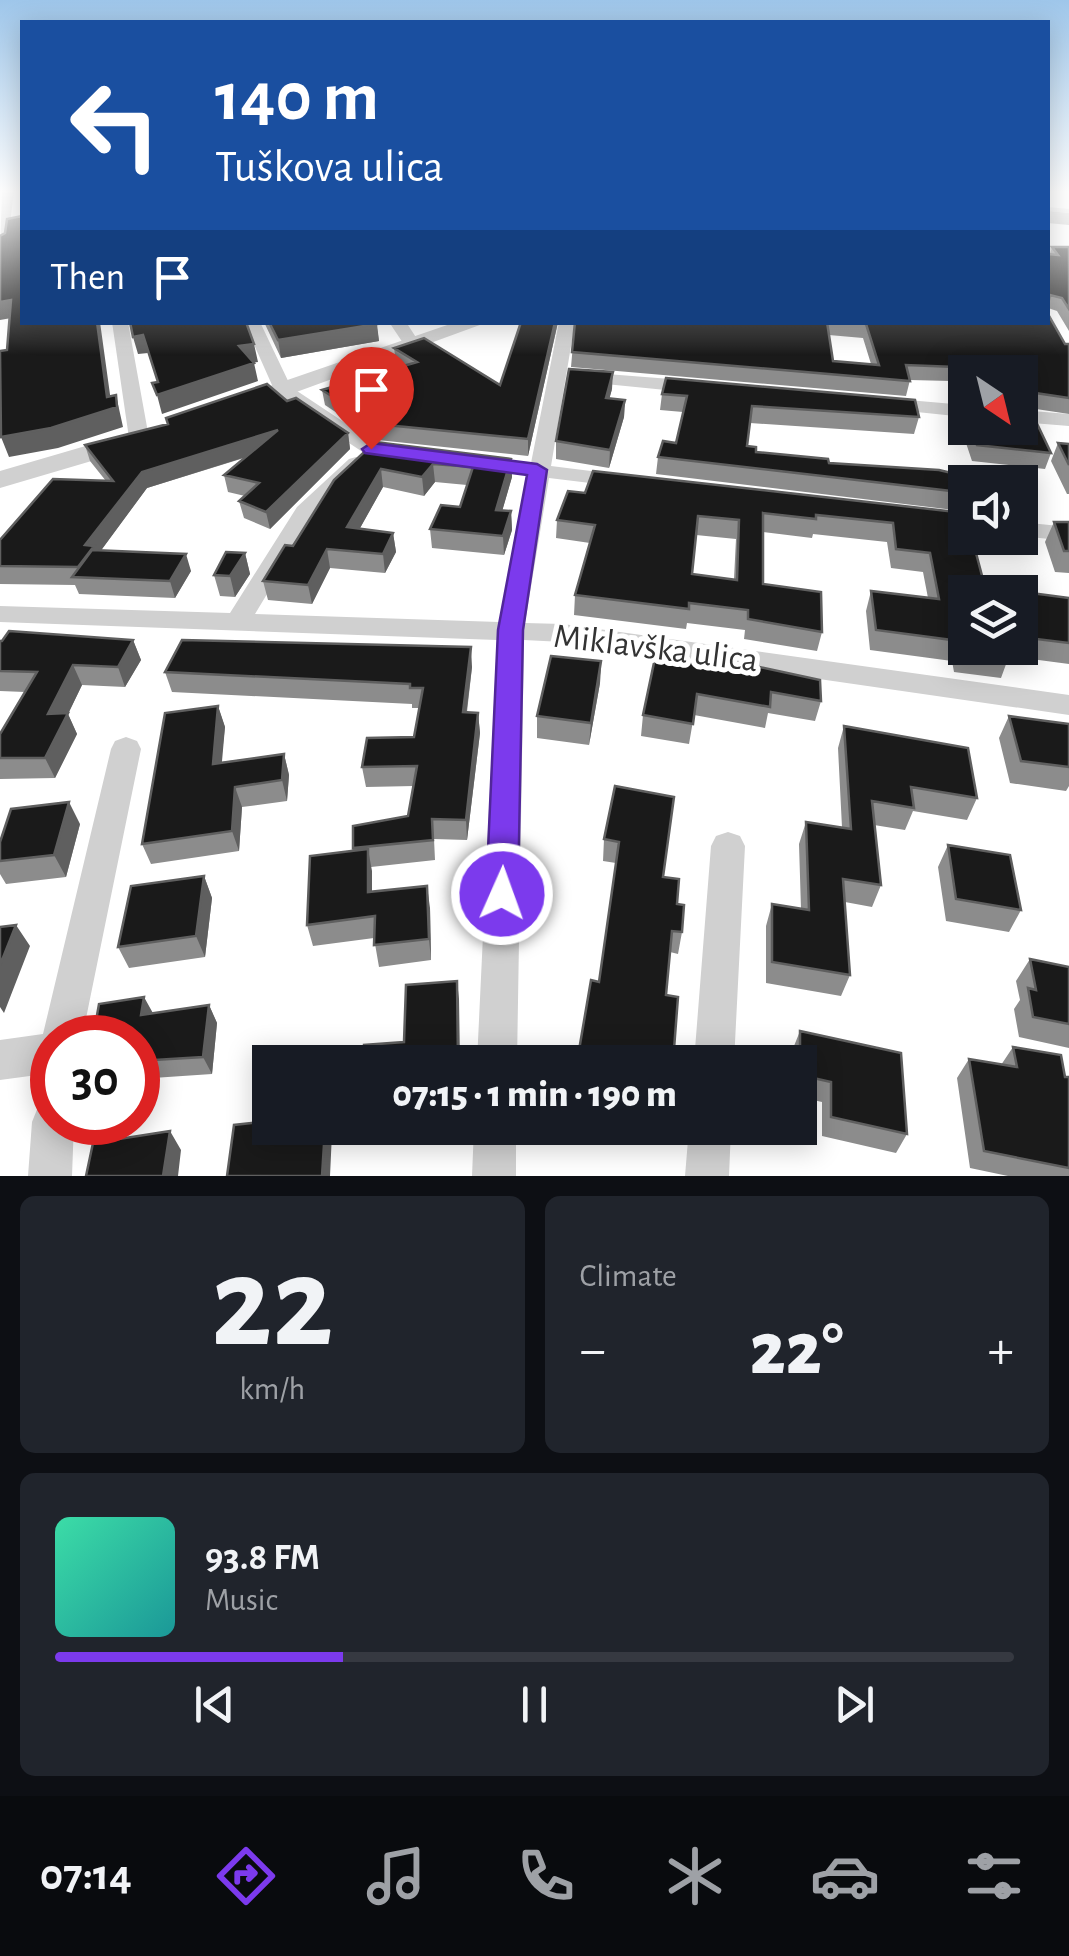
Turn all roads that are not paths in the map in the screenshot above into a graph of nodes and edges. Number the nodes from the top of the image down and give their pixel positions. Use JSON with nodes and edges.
{"nodes":[{"id":1,"x":121,"y":325,"type":"edge"},
{"id":2,"x":253,"y":325,"type":"edge"},
{"id":3,"x":399,"y":325,"type":"edge"},
{"id":4,"x":470,"y":325,"type":"edge"},
{"id":5,"x":566,"y":325,"type":"edge"},
{"id":6,"x":413,"y":345,"type":"junction"},
{"id":7,"x":558,"y":375,"type":"junction"},
{"id":8,"x":713,"y":389,"type":"edge"},
{"id":9,"x":283,"y":390,"type":"junction"},
{"id":10,"x":868,"y":403,"type":"edge"},
{"id":11,"x":948,"y":410,"type":"edge"},
{"id":12,"x":211,"y":414,"type":"edge"},
{"id":13,"x":1038,"y":417,"type":"edge"},
{"id":14,"x":1069,"y":420,"type":"edge"},
{"id":15,"x":148,"y":435,"type":"joint"},
{"id":16,"x":371,"y":449,"type":"junction"},
{"id":17,"x":426,"y":456,"type":"edge"},
{"id":18,"x":464,"y":461,"type":"edge"},
{"id":19,"x":537,"y":470,"type":"junction"},
{"id":20,"x":0,"y":480,"type":"edge"},
{"id":21,"x":651,"y":484,"type":"edge"},
{"id":22,"x":1038,"y":531,"type":"edge"},
{"id":23,"x":1069,"y":534,"type":"edge"},
{"id":24,"x":0,"y":614,"type":"edge"},
{"id":25,"x":237,"y":622,"type":"junction"},
{"id":26,"x":510,"y":630,"type":"junction"},
{"id":27,"x":1069,"y":705,"type":"edge"},
{"id":28,"x":126,"y":750,"type":"dead end"},
{"id":29,"x":728,"y":846,"type":"dead end"},
{"id":30,"x":67,"y":1015,"type":"edge"},
{"id":31,"x":498,"y":1045,"type":"edge"},
{"id":32,"x":715,"y":1045,"type":"edge"},
{"id":33,"x":30,"y":1055,"type":"edge"},
{"id":34,"x":0,"y":1060,"type":"edge"},
{"id":35,"x":52,"y":1145,"type":"edge"},
{"id":36,"x":495,"y":1145,"type":"edge"},
{"id":37,"x":709,"y":1145,"type":"edge"},
{"id":38,"x":50,"y":1176,"type":"edge"},
{"id":39,"x":494,"y":1176,"type":"edge"},
{"id":40,"x":707,"y":1176,"type":"edge"}],
"edges":[{"from":1,"to":15,"type":"street"},
{"from":2,"to":9,"type":"street"},
{"from":3,"to":6,"type":"street"},
{"from":4,"to":6,"type":"street"},
{"from":5,"to":7,"type":"street"},
{"from":6,"to":9,"type":"street"},
{"from":7,"to":8,"type":"street"},
{"from":7,"to":19,"type":"street"},
{"from":9,"to":12,"type":"street"},
{"from":9,"to":16,"type":"street"},
{"from":10,"to":11,"type":"street"},
{"from":13,"to":14,"type":"street"},
{"from":15,"to":20,"type":"street"},
{"from":16,"to":17,"type":"street"},
{"from":16,"to":25,"type":"street"},
{"from":18,"to":19,"type":"street"},
{"from":19,"to":21,"type":"street"},
{"from":19,"to":26,"type":"street"},
{"from":22,"to":23,"type":"street"},
{"from":24,"to":25,"type":"street","name":"Miklavška ulica"},
{"from":25,"to":26,"type":"street","name":"Miklavška ulica"},
{"from":26,"to":27,"type":"street","name":"Miklavška ulica"},
{"from":26,"to":31,"type":"street"},
{"from":28,"to":30,"type":"street"},
{"from":29,"to":32,"type":"street"},
{"from":33,"to":34,"type":"street"},
{"from":35,"to":38,"type":"street"},
{"from":36,"to":39,"type":"street"},
{"from":37,"to":40,"type":"street"}]}
